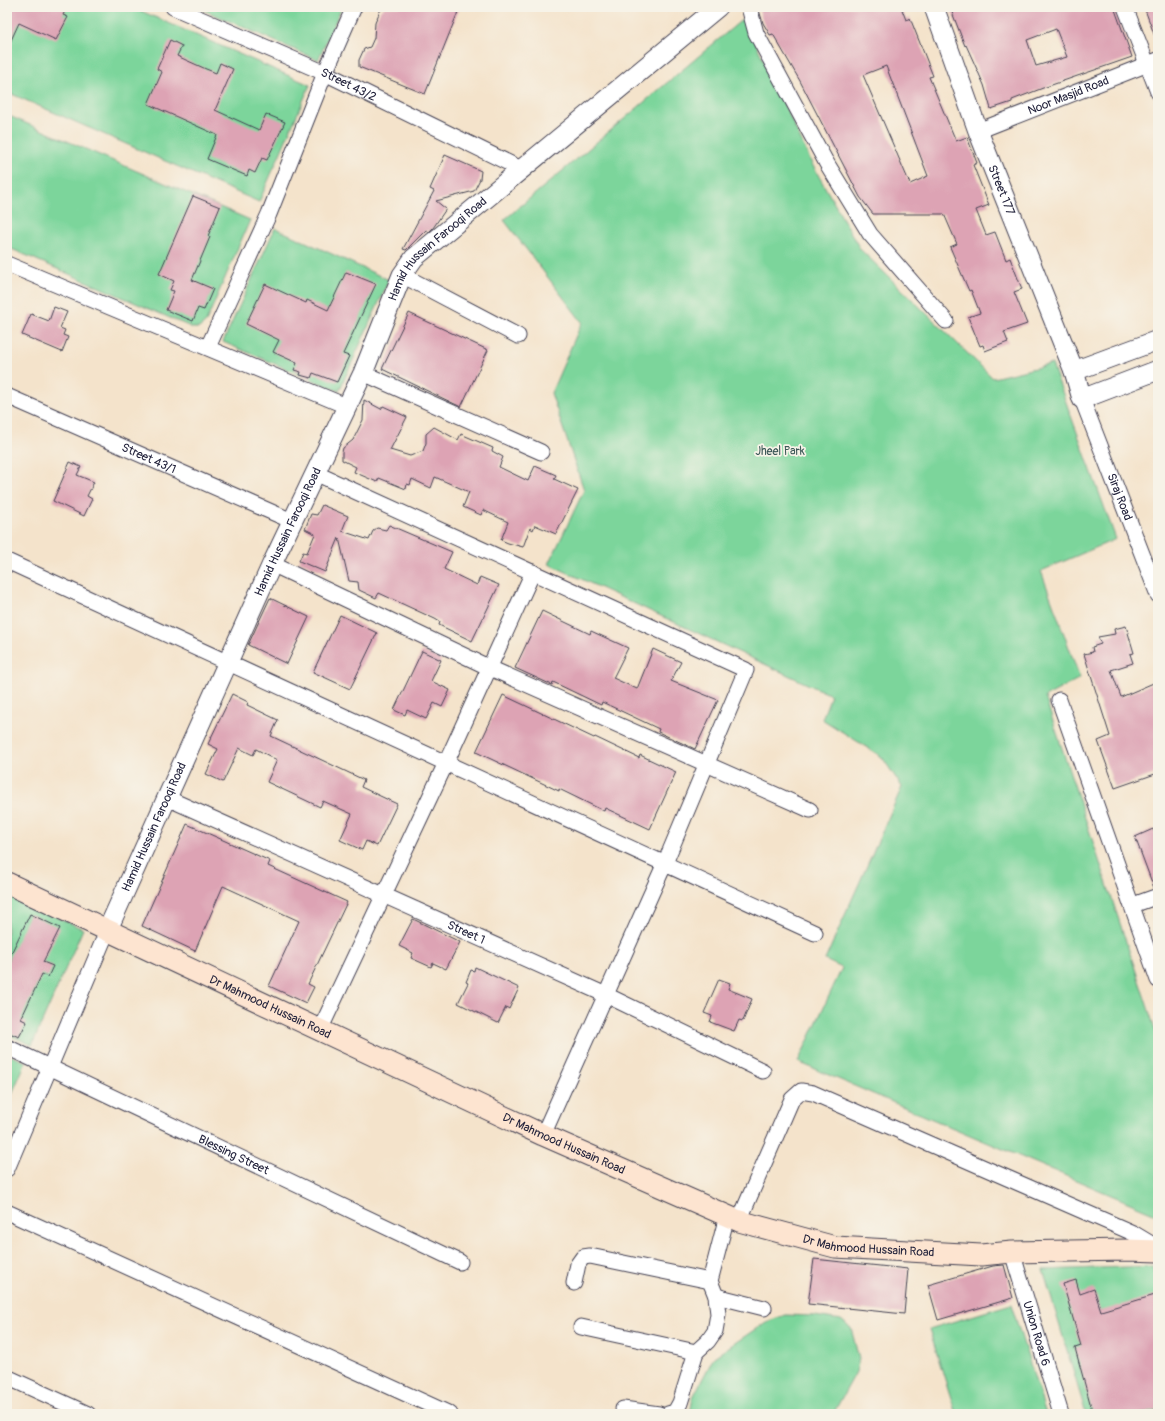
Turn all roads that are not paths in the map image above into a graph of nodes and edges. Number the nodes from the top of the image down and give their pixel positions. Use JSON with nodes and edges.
{"nodes":[{"id":1,"x":173,"y":7,"type":"edge"},
{"id":2,"x":354,"y":7,"type":"edge"},
{"id":3,"x":718,"y":7,"type":"edge"},
{"id":4,"x":749,"y":7,"type":"edge"},
{"id":5,"x":934,"y":7,"type":"edge"},
{"id":6,"x":1125,"y":7,"type":"edge"},
{"id":7,"x":1153,"y":62,"type":"edge"},
{"id":8,"x":325,"y":73,"type":"junction"},
{"id":9,"x":1158,"y":92,"type":"edge"},
{"id":10,"x":978,"y":131,"type":"junction"},
{"id":11,"x":521,"y":168,"type":"junction"},
{"id":12,"x":7,"y":264,"type":"edge"},
{"id":13,"x":402,"y":275,"type":"junction"},
{"id":14,"x":946,"y":322,"type":"dead end"},
{"id":15,"x":518,"y":336,"type":"dead end"},
{"id":16,"x":1158,"y":340,"type":"edge"},
{"id":17,"x":208,"y":347,"type":"junction"},
{"id":18,"x":1158,"y":370,"type":"edge"},
{"id":19,"x":1074,"y":371,"type":"junction"},
{"id":20,"x":363,"y":373,"type":"junction"},
{"id":21,"x":7,"y":396,"type":"edge"},
{"id":22,"x":1082,"y":399,"type":"junction"},
{"id":23,"x":346,"y":406,"type":"junction"},
{"id":24,"x":541,"y":452,"type":"dead end"},
{"id":25,"x":315,"y":473,"type":"junction"},
{"id":26,"x":292,"y":521,"type":"junction"},
{"id":27,"x":7,"y":561,"type":"edge"},
{"id":28,"x":272,"y":564,"type":"junction"},
{"id":29,"x":533,"y":572,"type":"junction"},
{"id":30,"x":1158,"y":595,"type":"edge"},
{"id":31,"x":227,"y":662,"type":"junction"},
{"id":32,"x":490,"y":668,"type":"junction"},
{"id":33,"x":1059,"y":700,"type":"dead end"},
{"id":34,"x":446,"y":763,"type":"junction"},
{"id":35,"x":706,"y":765,"type":"junction"},
{"id":36,"x":167,"y":798,"type":"junction"},
{"id":37,"x":810,"y":810,"type":"dead end"},
{"id":38,"x":665,"y":863,"type":"junction"},
{"id":39,"x":7,"y":883,"type":"edge"},
{"id":40,"x":383,"y":896,"type":"junction"},
{"id":41,"x":1158,"y":896,"type":"edge"},
{"id":42,"x":1133,"y":905,"type":"junction"},
{"id":43,"x":108,"y":929,"type":"junction"},
{"id":44,"x":815,"y":933,"type":"dead end"},
{"id":45,"x":1158,"y":980,"type":"edge"},
{"id":46,"x":606,"y":995,"type":"junction"},
{"id":47,"x":320,"y":1030,"type":"junction"},
{"id":48,"x":7,"y":1047,"type":"edge"},
{"id":49,"x":50,"y":1067,"type":"junction"},
{"id":50,"x":763,"y":1072,"type":"dead end"},
{"id":51,"x":544,"y":1135,"type":"junction"},
{"id":52,"x":7,"y":1169,"type":"edge"},
{"id":53,"x":7,"y":1212,"type":"edge"},
{"id":54,"x":733,"y":1219,"type":"junction"},
{"id":55,"x":1158,"y":1248,"type":"edge"},
{"id":56,"x":1012,"y":1252,"type":"junction"},
{"id":57,"x":1158,"y":1252,"type":"edge"},
{"id":58,"x":460,"y":1262,"type":"dead end"},
{"id":59,"x":710,"y":1281,"type":"junction"},
{"id":60,"x":574,"y":1283,"type":"dead end"},
{"id":61,"x":716,"y":1296,"type":"junction"},
{"id":62,"x":764,"y":1308,"type":"dead end"},
{"id":63,"x":581,"y":1327,"type":"dead end"},
{"id":64,"x":696,"y":1352,"type":"junction"},
{"id":65,"x":7,"y":1377,"type":"edge"},
{"id":66,"x":623,"y":1409,"type":"dead end"},
{"id":67,"x":88,"y":1414,"type":"edge"},
{"id":68,"x":450,"y":1414,"type":"edge"},
{"id":69,"x":659,"y":1414,"type":"edge"},
{"id":70,"x":668,"y":1414,"type":"edge"},
{"id":71,"x":1061,"y":1414,"type":"edge"}],
"edges":[{"from":1,"to":8,"type":"street","name":"Street 43/2"},
{"from":2,"to":8,"type":"street"},
{"from":3,"to":11,"type":"street","name":"Hamid Hussain Farooqi Road"},
{"from":4,"to":14,"type":"street"},
{"from":5,"to":10,"type":"street","name":"Street 177"},
{"from":6,"to":7,"type":"street"},
{"from":7,"to":9,"type":"street"},
{"from":7,"to":10,"type":"street","name":"Noor Masjid Road"},
{"from":8,"to":11,"type":"street","name":"Street 43/2"},
{"from":8,"to":17,"type":"street"},
{"from":10,"to":19,"type":"street","name":"Street 177"},
{"from":11,"to":13,"type":"street","name":"Hamid Hussain Farooqi Road"},
{"from":12,"to":17,"type":"street"},
{"from":13,"to":15,"type":"street"},
{"from":13,"to":20,"type":"street","name":"Hamid Hussain Farooqi Road"},
{"from":16,"to":19,"type":"street"},
{"from":17,"to":23,"type":"street"},
{"from":18,"to":22,"type":"street"},
{"from":19,"to":22,"type":"street","name":"Street 177"},
{"from":20,"to":23,"type":"street","name":"Hamid Hussain Farooqi Road"},
{"from":20,"to":24,"type":"street"},
{"from":21,"to":26,"type":"street","name":"Street 43/1"},
{"from":22,"to":30,"type":"street","name":"Siraj Road"},
{"from":23,"to":25,"type":"street","name":"Hamid Hussain Farooqi Road"},
{"from":25,"to":26,"type":"street","name":"Hamid Hussain Farooqi Road"},
{"from":25,"to":29,"type":"street"},
{"from":26,"to":28,"type":"street","name":"Hamid Hussain Farooqi Road"},
{"from":27,"to":31,"type":"street"},
{"from":28,"to":31,"type":"street","name":"Hamid Hussain Farooqi Road"},
{"from":28,"to":32,"type":"street"},
{"from":29,"to":32,"type":"street"},
{"from":29,"to":35,"type":"street"},
{"from":31,"to":34,"type":"street"},
{"from":31,"to":36,"type":"street","name":"Hamid Hussain Farooqi Road"},
{"from":32,"to":34,"type":"street"},
{"from":32,"to":35,"type":"street"},
{"from":33,"to":42,"type":"street"},
{"from":34,"to":38,"type":"street"},
{"from":34,"to":40,"type":"street"},
{"from":35,"to":37,"type":"street"},
{"from":35,"to":38,"type":"street"},
{"from":36,"to":40,"type":"street","name":"Street 1"},
{"from":36,"to":43,"type":"street","name":"Hamid Hussain Farooqi Road"},
{"from":38,"to":44,"type":"street"},
{"from":38,"to":46,"type":"street"},
{"from":39,"to":43,"type":"main road","name":"Dr Mahmood Hussain Road"},
{"from":40,"to":46,"type":"street","name":"Street 1"},
{"from":40,"to":47,"type":"street"},
{"from":41,"to":42,"type":"street"},
{"from":42,"to":45,"type":"street"},
{"from":43,"to":47,"type":"main road","name":"Dr Mahmood Hussain Road"},
{"from":43,"to":49,"type":"street","name":"Hamid Hussain Farooqi Road"},
{"from":46,"to":50,"type":"street","name":"Street 1"},
{"from":46,"to":51,"type":"street"},
{"from":47,"to":51,"type":"main road","name":"Dr Mahmood Hussain Road"},
{"from":48,"to":49,"type":"street","name":"Blessing Street"},
{"from":49,"to":52,"type":"street","name":"Hamid Hussain Farooqi Road"},
{"from":49,"to":58,"type":"street","name":"Blessing Street"},
{"from":51,"to":54,"type":"main road","name":"Dr Mahmood Hussain Road"},
{"from":53,"to":68,"type":"street"},
{"from":54,"to":55,"type":"street"},
{"from":54,"to":56,"type":"main road","name":"Dr Mahmood Hussain Road"},
{"from":54,"to":59,"type":"street"},
{"from":56,"to":57,"type":"main road","name":"Dr Mahmood Hussain Road"},
{"from":56,"to":71,"type":"street","name":"Union Road 6"},
{"from":59,"to":60,"type":"street"},
{"from":59,"to":61,"type":"street"},
{"from":61,"to":62,"type":"street"},
{"from":61,"to":64,"type":"street"},
{"from":63,"to":64,"type":"street"},
{"from":64,"to":70,"type":"street"},
{"from":65,"to":67,"type":"street"},
{"from":66,"to":69,"type":"street"}]}
